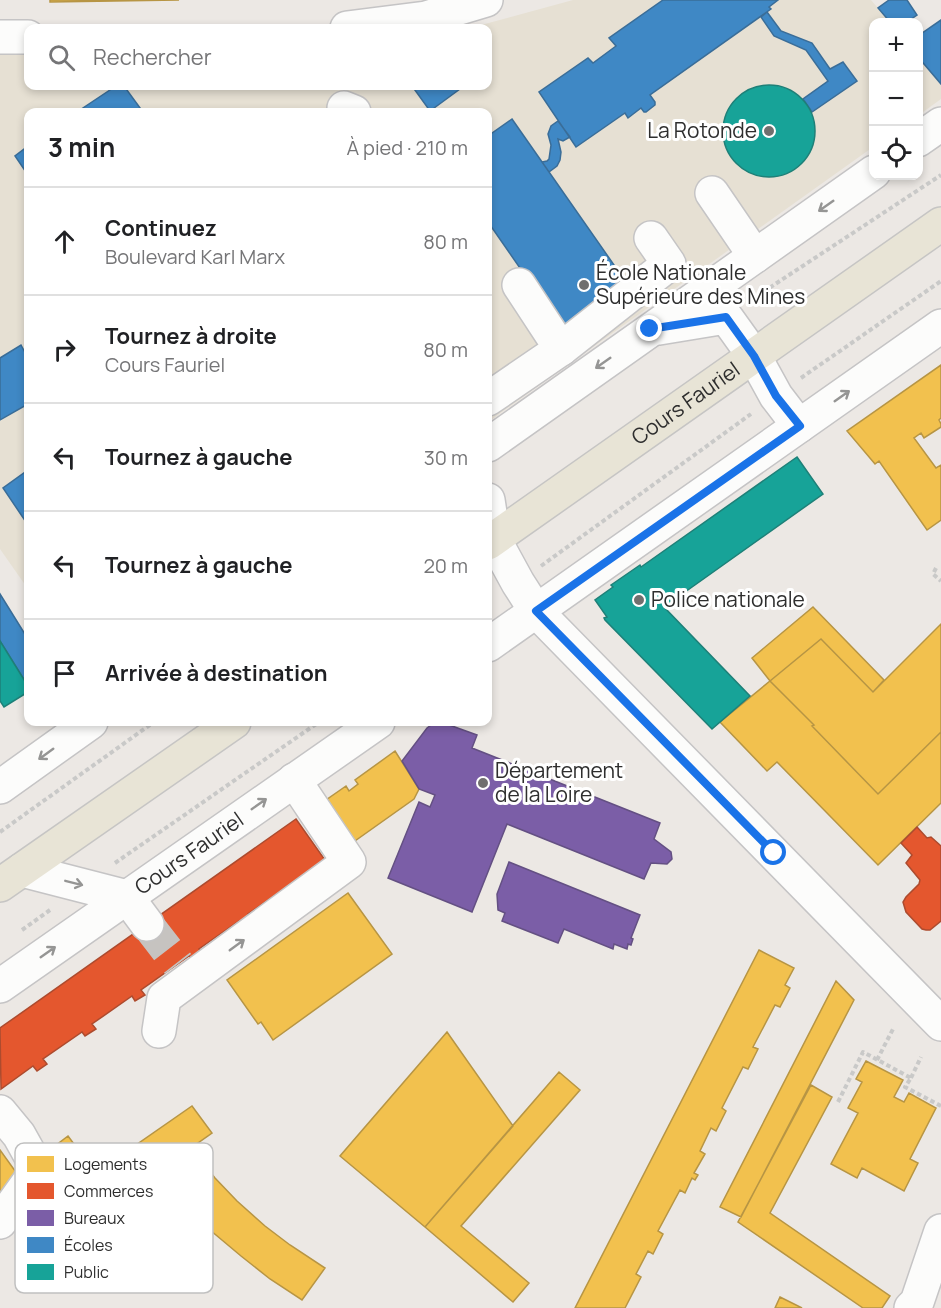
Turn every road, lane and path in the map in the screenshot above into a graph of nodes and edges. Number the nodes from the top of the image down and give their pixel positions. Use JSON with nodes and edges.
{"nodes":[{"id":1,"x":486,"y":0,"type":"edge"},
{"id":2,"x":378,"y":24,"type":"edge"},
{"id":3,"x":0,"y":36,"type":"edge"},
{"id":4,"x":24,"y":37,"type":"edge"},
{"id":5,"x":941,"y":124,"type":"edge"},
{"id":6,"x":923,"y":137,"type":"edge"},
{"id":7,"x":869,"y":175,"type":"edge"},
{"id":8,"x":712,"y":193,"type":"dead end"},
{"id":9,"x":941,"y":224,"type":"edge"},
{"id":10,"x":651,"y":238,"type":"dead end"},
{"id":11,"x":755,"y":256,"type":"junction"},
{"id":12,"x":941,"y":281,"type":"edge"},
{"id":13,"x":519,"y":285,"type":"dead end"},
{"id":14,"x":941,"y":326,"type":"edge"},
{"id":15,"x":650,"y":329,"type":"junction"},
{"id":16,"x":561,"y":349,"type":"junction"},
{"id":17,"x":754,"y":356,"type":"junction"},
{"id":18,"x":492,"y":396,"type":"edge"},
{"id":19,"x":776,"y":396,"type":"junction"},
{"id":20,"x":800,"y":426,"type":"junction"},
{"id":21,"x":492,"y":442,"type":"edge"},
{"id":22,"x":492,"y":537,"type":"edge"},
{"id":23,"x":492,"y":541,"type":"edge"},
{"id":24,"x":936,"y":568,"type":"dead end"},
{"id":25,"x":941,"y":581,"type":"edge"},
{"id":26,"x":518,"y":583,"type":"junction"},
{"id":27,"x":536,"y":611,"type":"junction"},
{"id":28,"x":492,"y":642,"type":"edge"},
{"id":29,"x":85,"y":726,"type":"edge"},
{"id":30,"x":148,"y":726,"type":"edge"},
{"id":31,"x":228,"y":726,"type":"edge"},
{"id":32,"x":313,"y":726,"type":"edge"},
{"id":33,"x":372,"y":726,"type":"edge"},
{"id":34,"x":294,"y":780,"type":"junction"},
{"id":35,"x":0,"y":787,"type":"edge"},
{"id":36,"x":0,"y":832,"type":"edge"},
{"id":37,"x":11,"y":878,"type":"edge"},
{"id":38,"x":83,"y":885,"type":"junction"},
{"id":39,"x":127,"y":897,"type":"junction"},
{"id":40,"x":147,"y":924,"type":"tunnel mouth"},
{"id":41,"x":18,"y":933,"type":"dead end"},
{"id":42,"x":0,"y":986,"type":"edge"},
{"id":43,"x":941,"y":1024,"type":"edge"},
{"id":44,"x":893,"y":1029,"type":"dead end"},
{"id":45,"x":159,"y":1030,"type":"dead end"},
{"id":46,"x":921,"y":1057,"type":"dead end"},
{"id":47,"x":877,"y":1060,"type":"junction"},
{"id":48,"x":910,"y":1078,"type":"junction"},
{"id":49,"x":838,"y":1102,"type":"dead end"},
{"id":50,"x":941,"y":1106,"type":"edge"},
{"id":51,"x":0,"y":1112,"type":"edge"},
{"id":52,"x":23,"y":1143,"type":"edge"},
{"id":53,"x":15,"y":1201,"type":"edge"},
{"id":54,"x":0,"y":1222,"type":"edge"},
{"id":55,"x":941,"y":1231,"type":"edge"},
{"id":56,"x":925,"y":1293,"type":"edge"}],
"edges":[{"from":1,"to":2,"type":"street"},
{"from":3,"to":4,"type":"street"},
{"from":5,"to":6,"type":"street"},
{"from":7,"to":11,"type":"street","one_way":true},
{"from":8,"to":11,"type":"street"},
{"from":9,"to":17,"type":"main road","name":"Cours Fauriel"},
{"from":10,"to":16,"type":"street"},
{"from":11,"to":15,"type":"street"},
{"from":12,"to":19,"type":"path"},
{"from":13,"to":16,"type":"street"},
{"from":20,"to":14,"type":"street","one_way":true},
{"from":15,"to":17,"type":"street"},
{"from":15,"to":21,"type":"street","one_way":true},
{"from":16,"to":18,"type":"street"},
{"from":17,"to":19,"type":"street"},
{"from":17,"to":22,"type":"main road","name":"Cours Fauriel"},
{"from":19,"to":20,"type":"street"},
{"from":19,"to":26,"type":"path"},
{"from":20,"to":27,"type":"street"},
{"from":23,"to":26,"type":"street"},
{"from":24,"to":25,"type":"path"},
{"from":26,"to":27,"type":"street"},
{"from":27,"to":28,"type":"street"},
{"from":27,"to":43,"type":"street"},
{"from":29,"to":35,"type":"street","one_way":true},
{"from":30,"to":36,"type":"path"},
{"from":31,"to":37,"type":"main road"},
{"from":32,"to":38,"type":"path","name":"Cours Fauriel"},
{"from":33,"to":34,"type":"street","name":"Cours Fauriel"},
{"from":39,"to":34,"type":"street","name":"Cours Fauriel","one_way":true},
{"from":45,"to":34,"type":"street","one_way":true},
{"from":37,"to":38,"type":"street","one_way":true},
{"from":38,"to":39,"type":"street"},
{"from":38,"to":41,"type":"path","name":"Cours Fauriel"},
{"from":39,"to":40,"type":"street"},
{"from":42,"to":39,"type":"street","name":"Cours Fauriel","one_way":true},
{"from":44,"to":47,"type":"path"},
{"from":46,"to":48,"type":"path"},
{"from":47,"to":48,"type":"path"},
{"from":47,"to":49,"type":"path"},
{"from":48,"to":50,"type":"path"},
{"from":51,"to":52,"type":"street"},
{"from":53,"to":54,"type":"street"},
{"from":55,"to":56,"type":"street"}]}
